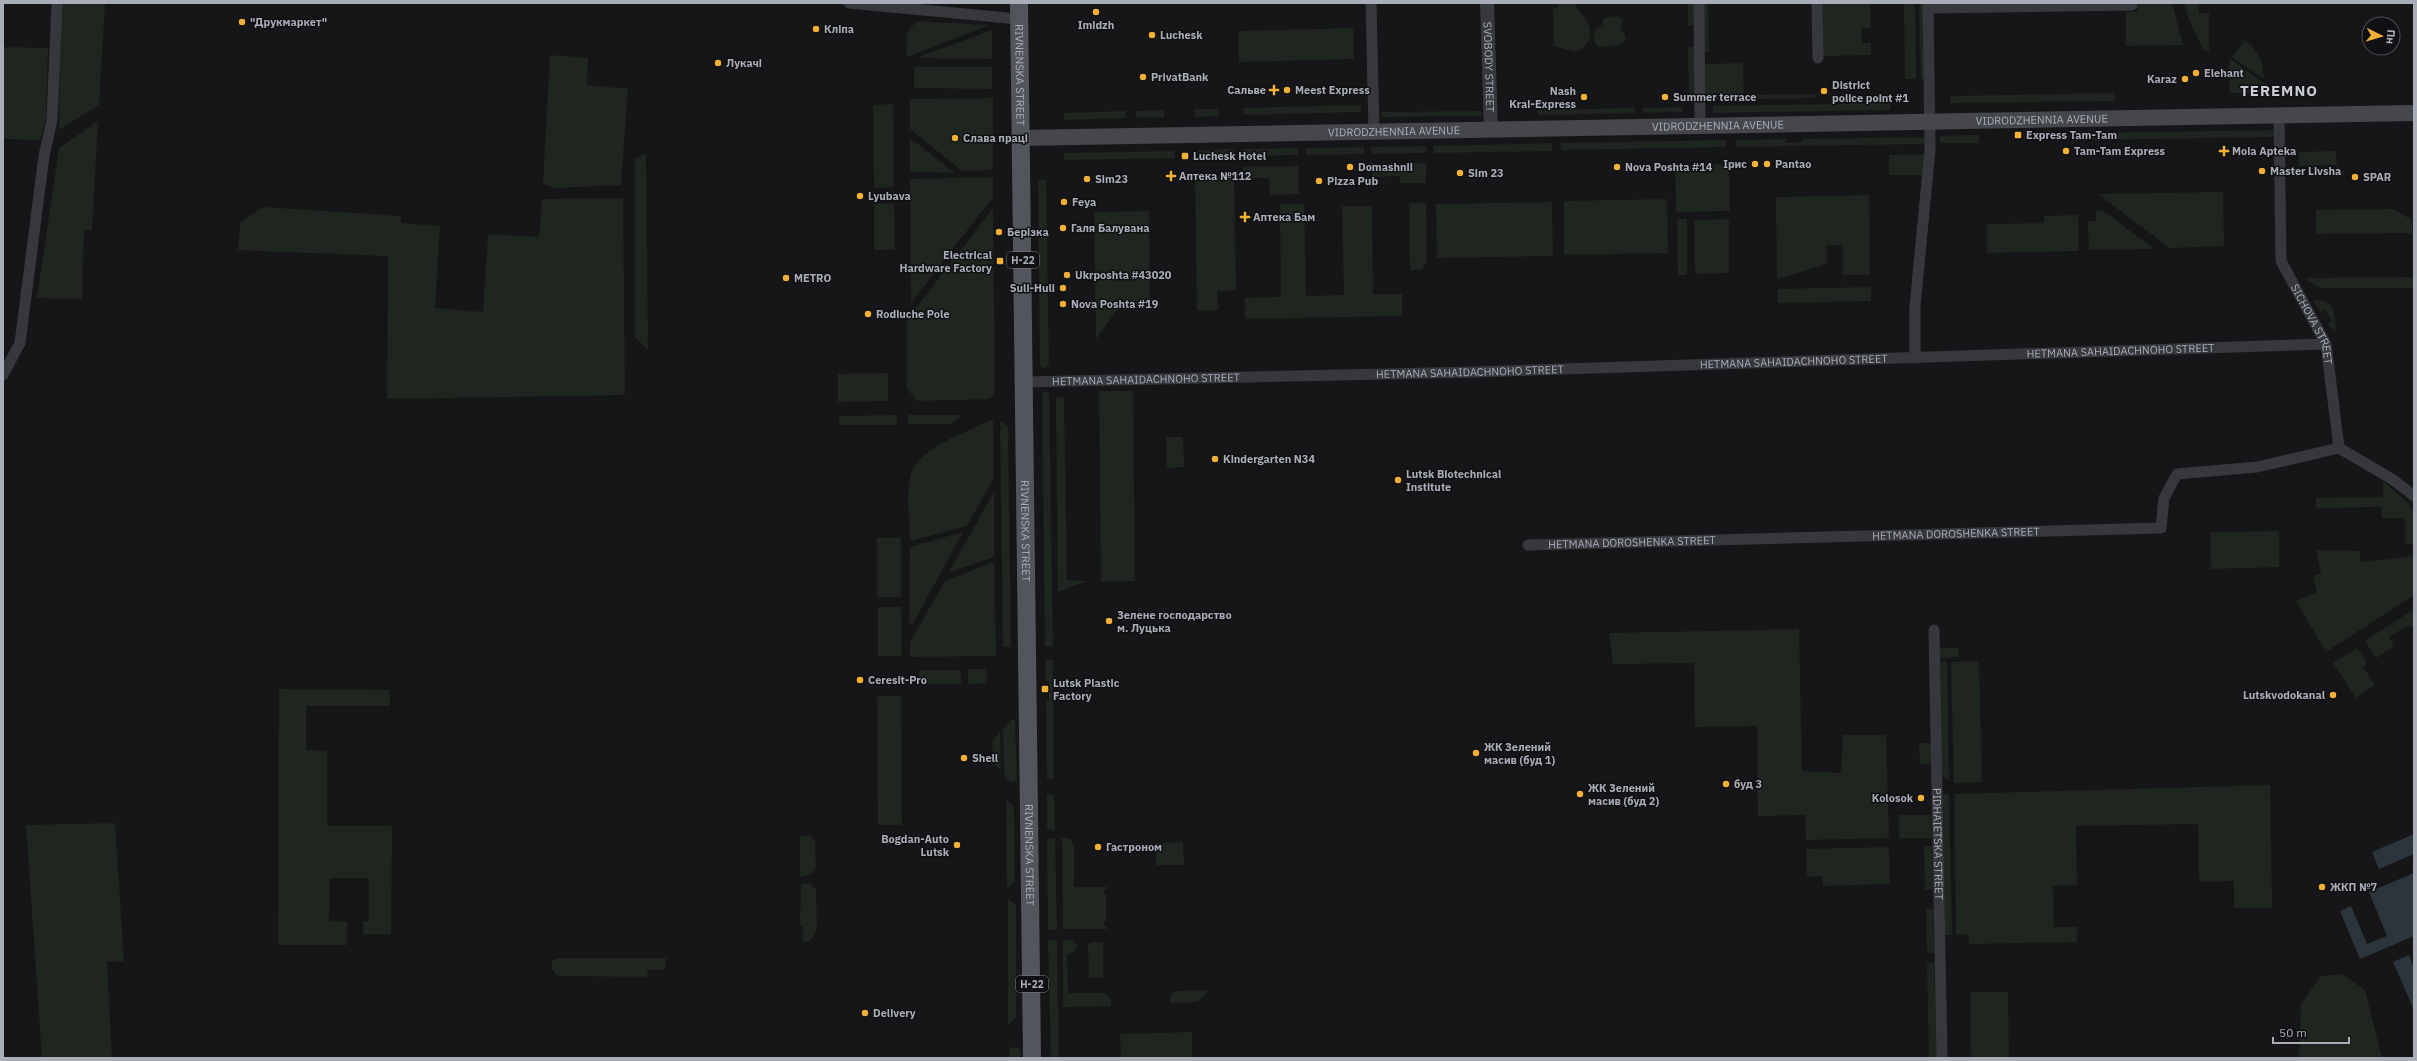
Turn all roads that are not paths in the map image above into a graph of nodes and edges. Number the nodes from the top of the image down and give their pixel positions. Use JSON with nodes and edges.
{"nodes":[{"id":1,"x":57,"y":3,"type":"edge"},
{"id":2,"x":849,"y":3,"type":"edge"},
{"id":3,"x":1371,"y":3,"type":"edge"},
{"id":4,"x":1487,"y":3,"type":"edge"},
{"id":5,"x":1698,"y":3,"type":"edge"},
{"id":6,"x":1817,"y":3,"type":"edge"},
{"id":7,"x":1928,"y":5,"type":"edge"},
{"id":8,"x":2132,"y":5,"type":"dead end"},
{"id":9,"x":1019,"y":11,"type":"edge"},
{"id":10,"x":1818,"y":58,"type":"dead end"},
{"id":11,"x":2414,"y":113,"type":"edge"},
{"id":12,"x":2279,"y":114,"type":"junction"},
{"id":13,"x":1930,"y":122,"type":"junction"},
{"id":14,"x":1700,"y":126,"type":"junction"},
{"id":15,"x":1491,"y":130,"type":"junction"},
{"id":16,"x":1374,"y":132,"type":"junction"},
{"id":17,"x":1021,"y":138,"type":"junction"},
{"id":18,"x":2326,"y":344,"type":"junction"},
{"id":19,"x":1915,"y":358,"type":"junction"},
{"id":20,"x":3,"y":375,"type":"edge"},
{"id":21,"x":1024,"y":382,"type":"junction"},
{"id":22,"x":2340,"y":448,"type":"junction"},
{"id":23,"x":2414,"y":496,"type":"edge"},
{"id":24,"x":1528,"y":545,"type":"dead end"},
{"id":25,"x":1934,"y":630,"type":"dead end"},
{"id":26,"x":1032,"y":1058,"type":"edge"},
{"id":27,"x":1942,"y":1058,"type":"edge"}],
"edges":[{"from":1,"to":20,"type":"street"},
{"from":2,"to":9,"type":"street"},
{"from":3,"to":16,"type":"street"},
{"from":4,"to":15,"type":"street","name":"SVOBODY STREET"},
{"from":5,"to":14,"type":"street"},
{"from":6,"to":10,"type":"street"},
{"from":7,"to":8,"type":"street"},
{"from":7,"to":13,"type":"street"},
{"from":9,"to":17,"type":"main road","name":"RIVNENSKA STREET","number":"Н-22"},
{"from":11,"to":12,"type":"main road","name":"VIDRODZHENNIA AVENUE"},
{"from":12,"to":13,"type":"main road","name":"VIDRODZHENNIA AVENUE"},
{"from":12,"to":18,"type":"street","name":"SICHOVA STREET"},
{"from":13,"to":14,"type":"main road","name":"VIDRODZHENNIA AVENUE"},
{"from":13,"to":19,"type":"street"},
{"from":14,"to":15,"type":"main road","name":"VIDRODZHENNIA AVENUE"},
{"from":15,"to":16,"type":"main road","name":"VIDRODZHENNIA AVENUE"},
{"from":16,"to":17,"type":"main road","name":"VIDRODZHENNIA AVENUE"},
{"from":17,"to":21,"type":"main road","name":"RIVNENSKA STREET","number":"Н-22"},
{"from":18,"to":19,"type":"street","name":"HETMANA SAHAIDACHNOHO STREET"},
{"from":18,"to":22,"type":"street","name":"SICHOVA STREET"},
{"from":19,"to":21,"type":"street","name":"HETMANA SAHAIDACHNOHO STREET"},
{"from":21,"to":26,"type":"main road","name":"RIVNENSKA STREET","number":"Н-22"},
{"from":22,"to":23,"type":"street"},
{"from":22,"to":24,"type":"street","name":"HETMANA DOROSHENKA STREET"},
{"from":25,"to":27,"type":"street","name":"PIDHAIETSKA STREET"}]}
